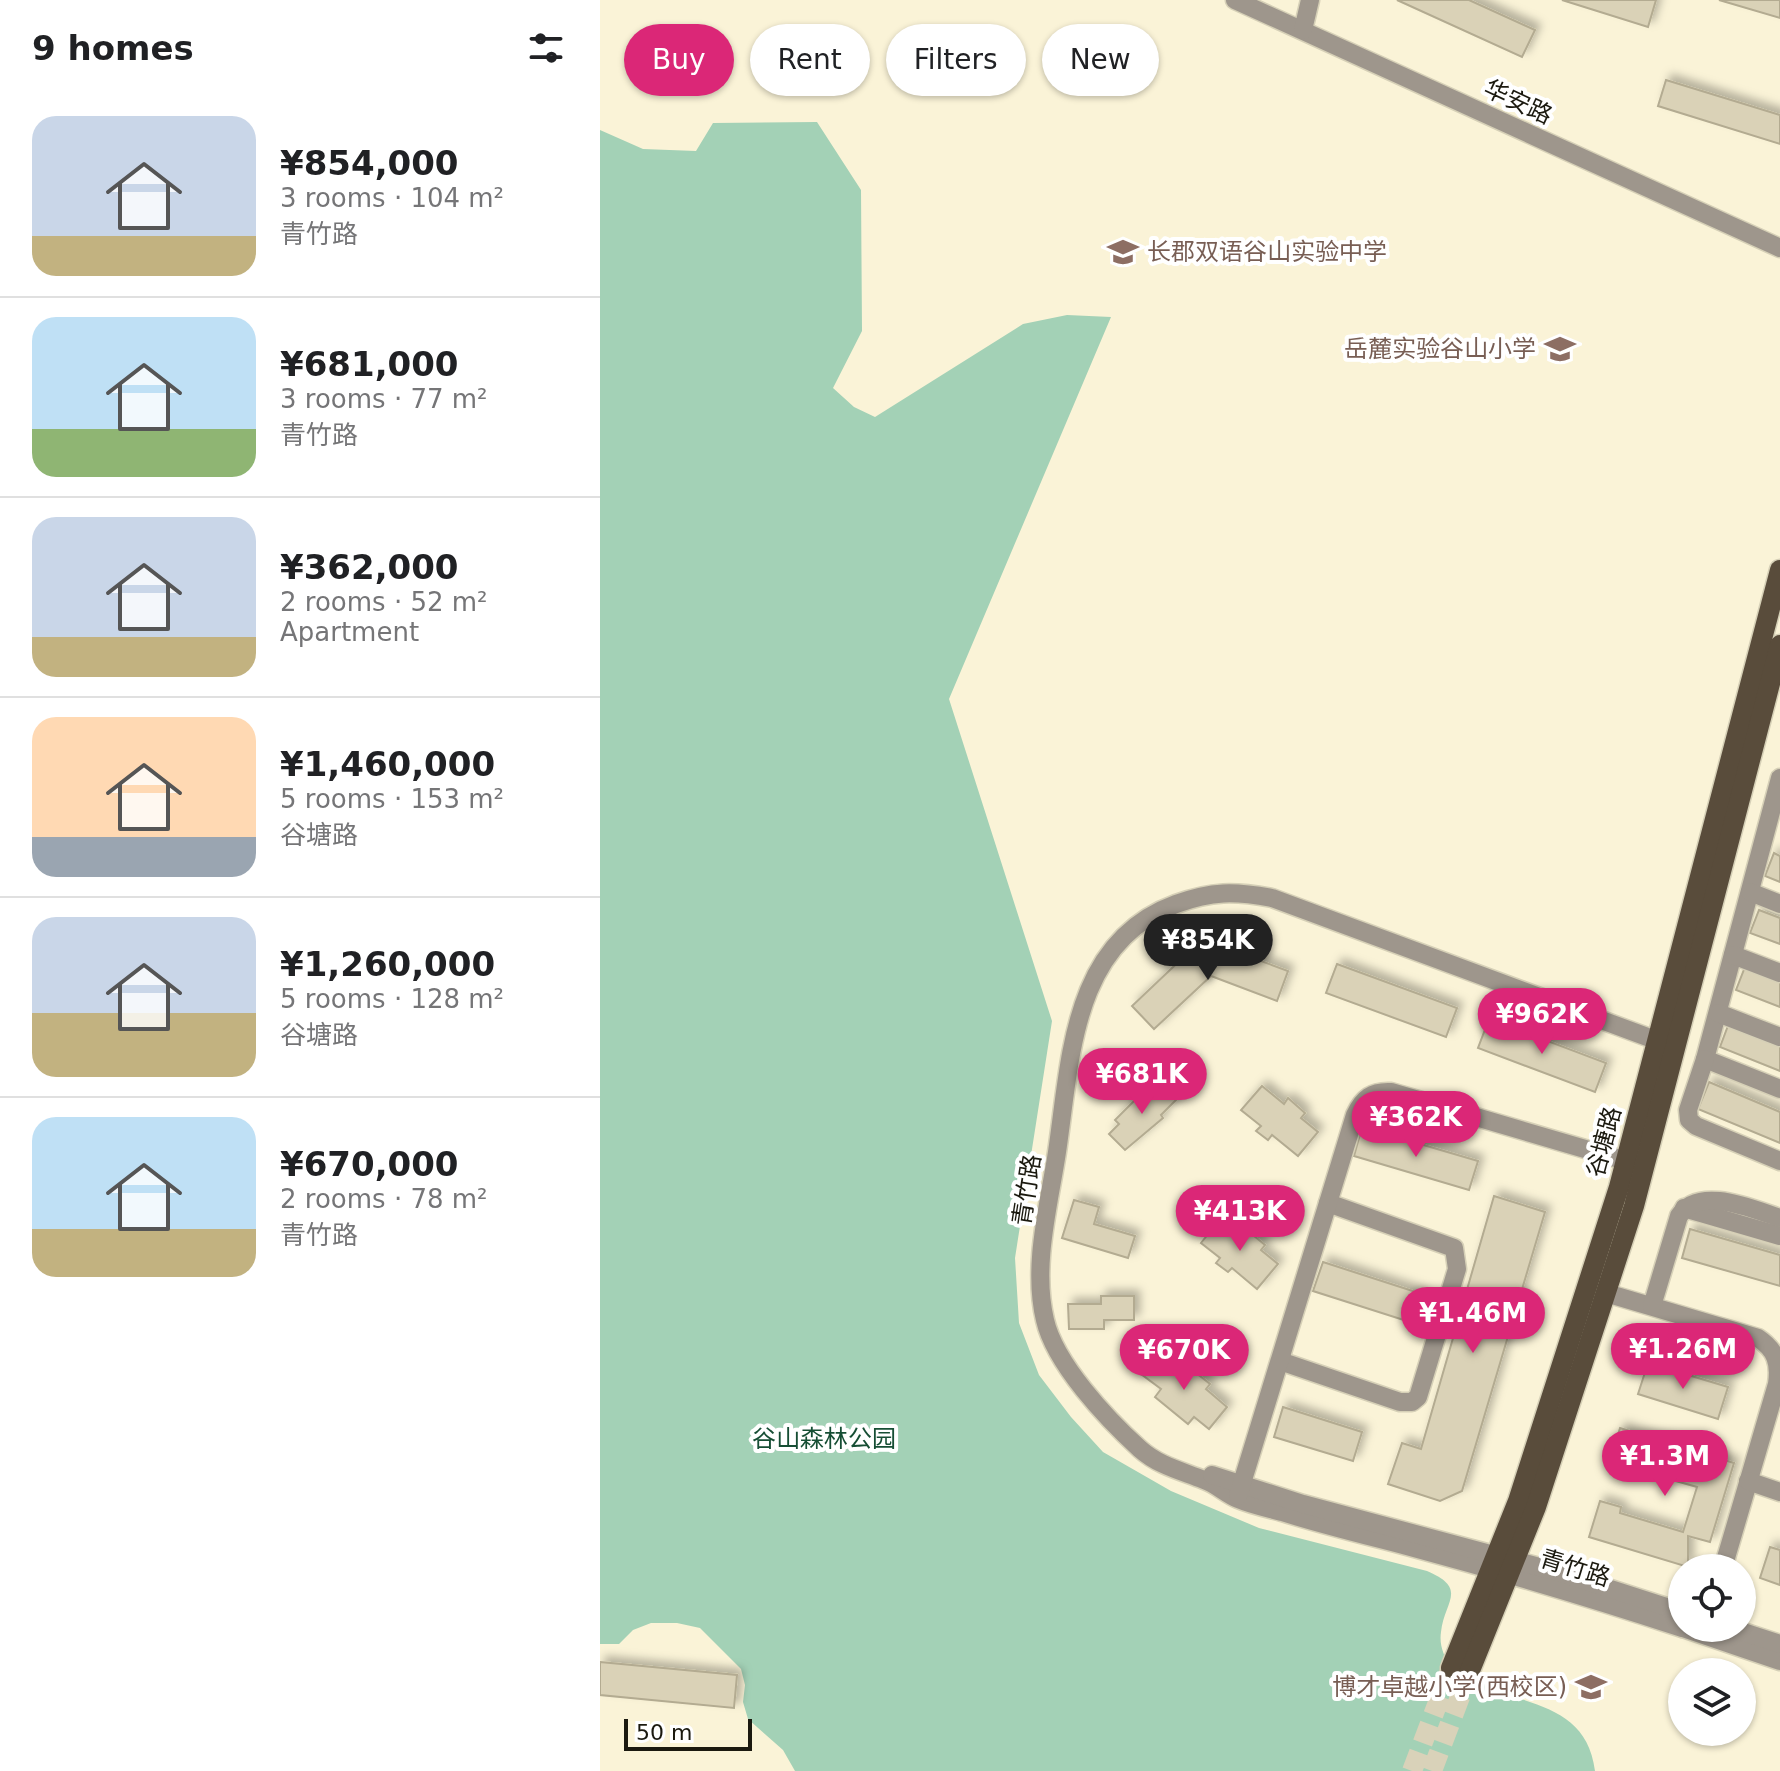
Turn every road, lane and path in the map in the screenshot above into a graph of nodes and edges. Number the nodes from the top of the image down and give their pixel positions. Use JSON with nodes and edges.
{"nodes":[{"id":1,"x":1235,"y":0,"type":"edge"},
{"id":2,"x":1258,"y":0,"type":"edge"},
{"id":3,"x":1310,"y":0,"type":"edge"},
{"id":4,"x":1300,"y":19,"type":"edge"},
{"id":5,"x":1780,"y":235,"type":"edge"},
{"id":6,"x":1780,"y":248,"type":"edge"},
{"id":7,"x":1780,"y":570,"type":"edge"},
{"id":8,"x":1780,"y":645,"type":"edge"},
{"id":9,"x":1780,"y":778,"type":"edge"},
{"id":10,"x":1772,"y":839,"type":"edge"},
{"id":11,"x":1750,"y":892,"type":"junction"},
{"id":12,"x":1780,"y":904,"type":"edge"},
{"id":13,"x":1733,"y":955,"type":"junction"},
{"id":14,"x":1780,"y":973,"type":"edge"},
{"id":15,"x":1718,"y":1013,"type":"junction"},
{"id":16,"x":1780,"y":1037,"type":"edge"},
{"id":17,"x":1666,"y":1047,"type":"junction"},
{"id":18,"x":1705,"y":1059,"type":"junction"},
{"id":19,"x":1780,"y":1089,"type":"edge"},
{"id":20,"x":1626,"y":1161,"type":"junction"},
{"id":21,"x":1780,"y":1161,"type":"edge"},
{"id":22,"x":1328,"y":1203,"type":"junction"},
{"id":23,"x":1684,"y":1208,"type":"junction"},
{"id":24,"x":1780,"y":1218,"type":"edge"},
{"id":25,"x":1780,"y":1236,"type":"edge"},
{"id":26,"x":1606,"y":1293,"type":"junction"},
{"id":27,"x":1652,"y":1306,"type":"junction"},
{"id":28,"x":1280,"y":1361,"type":"junction"},
{"id":29,"x":1748,"y":1481,"type":"junction"},
{"id":30,"x":1240,"y":1492,"type":"junction"},
{"id":31,"x":1780,"y":1492,"type":"edge"},
{"id":32,"x":1727,"y":1554,"type":"edge"},
{"id":33,"x":1502,"y":1564,"type":"junction"},
{"id":34,"x":1668,"y":1608,"type":"edge"},
{"id":35,"x":1668,"y":1623,"type":"edge"},
{"id":36,"x":1756,"y":1636,"type":"edge"},
{"id":37,"x":1732,"y":1642,"type":"edge"},
{"id":38,"x":1780,"y":1644,"type":"edge"},
{"id":39,"x":1780,"y":1661,"type":"edge"},
{"id":40,"x":1460,"y":1670,"type":"tunnel mouth"}],
"edges":[{"from":1,"to":4,"type":"street","name":"华安路"},
{"from":2,"to":4,"type":"street","name":"华安路"},
{"from":3,"to":4,"type":"street"},
{"from":4,"to":5,"type":"street","name":"华安路"},
{"from":4,"to":6,"type":"street","name":"华安路"},
{"from":7,"to":17,"type":"main road","name":"谷塘路"},
{"from":8,"to":17,"type":"main road","name":"谷塘路"},
{"from":9,"to":10,"type":"street"},
{"from":10,"to":11,"type":"street"},
{"from":11,"to":12,"type":"street"},
{"from":11,"to":13,"type":"street"},
{"from":13,"to":14,"type":"street"},
{"from":13,"to":15,"type":"street"},
{"from":15,"to":16,"type":"street"},
{"from":15,"to":18,"type":"street"},
{"from":17,"to":20,"type":"main road","name":"谷塘路"},
{"from":17,"to":26,"type":"main road","name":"谷塘路"},
{"from":17,"to":30,"type":"street","name":"青竹路"},
{"from":18,"to":19,"type":"street"},
{"from":18,"to":21,"type":"street"},
{"from":20,"to":22,"type":"street"},
{"from":20,"to":33,"type":"main road","name":"谷塘路"},
{"from":22,"to":28,"type":"street"},
{"from":22,"to":28,"type":"street"},
{"from":23,"to":24,"type":"street"},
{"from":23,"to":25,"type":"street"},
{"from":23,"to":27,"type":"street"},
{"from":26,"to":27,"type":"street"},
{"from":26,"to":33,"type":"main road","name":"谷塘路"},
{"from":27,"to":29,"type":"street"},
{"from":28,"to":30,"type":"street"},
{"from":29,"to":31,"type":"street"},
{"from":29,"to":32,"type":"street"},
{"from":30,"to":33,"type":"street","name":"青竹路"},
{"from":33,"to":34,"type":"street","name":"青竹路"},
{"from":33,"to":35,"type":"street","name":"青竹路"},
{"from":33,"to":40,"type":"main road","name":"谷塘路"},
{"from":36,"to":38,"type":"street"},
{"from":37,"to":39,"type":"street","name":"青竹路"}]}
